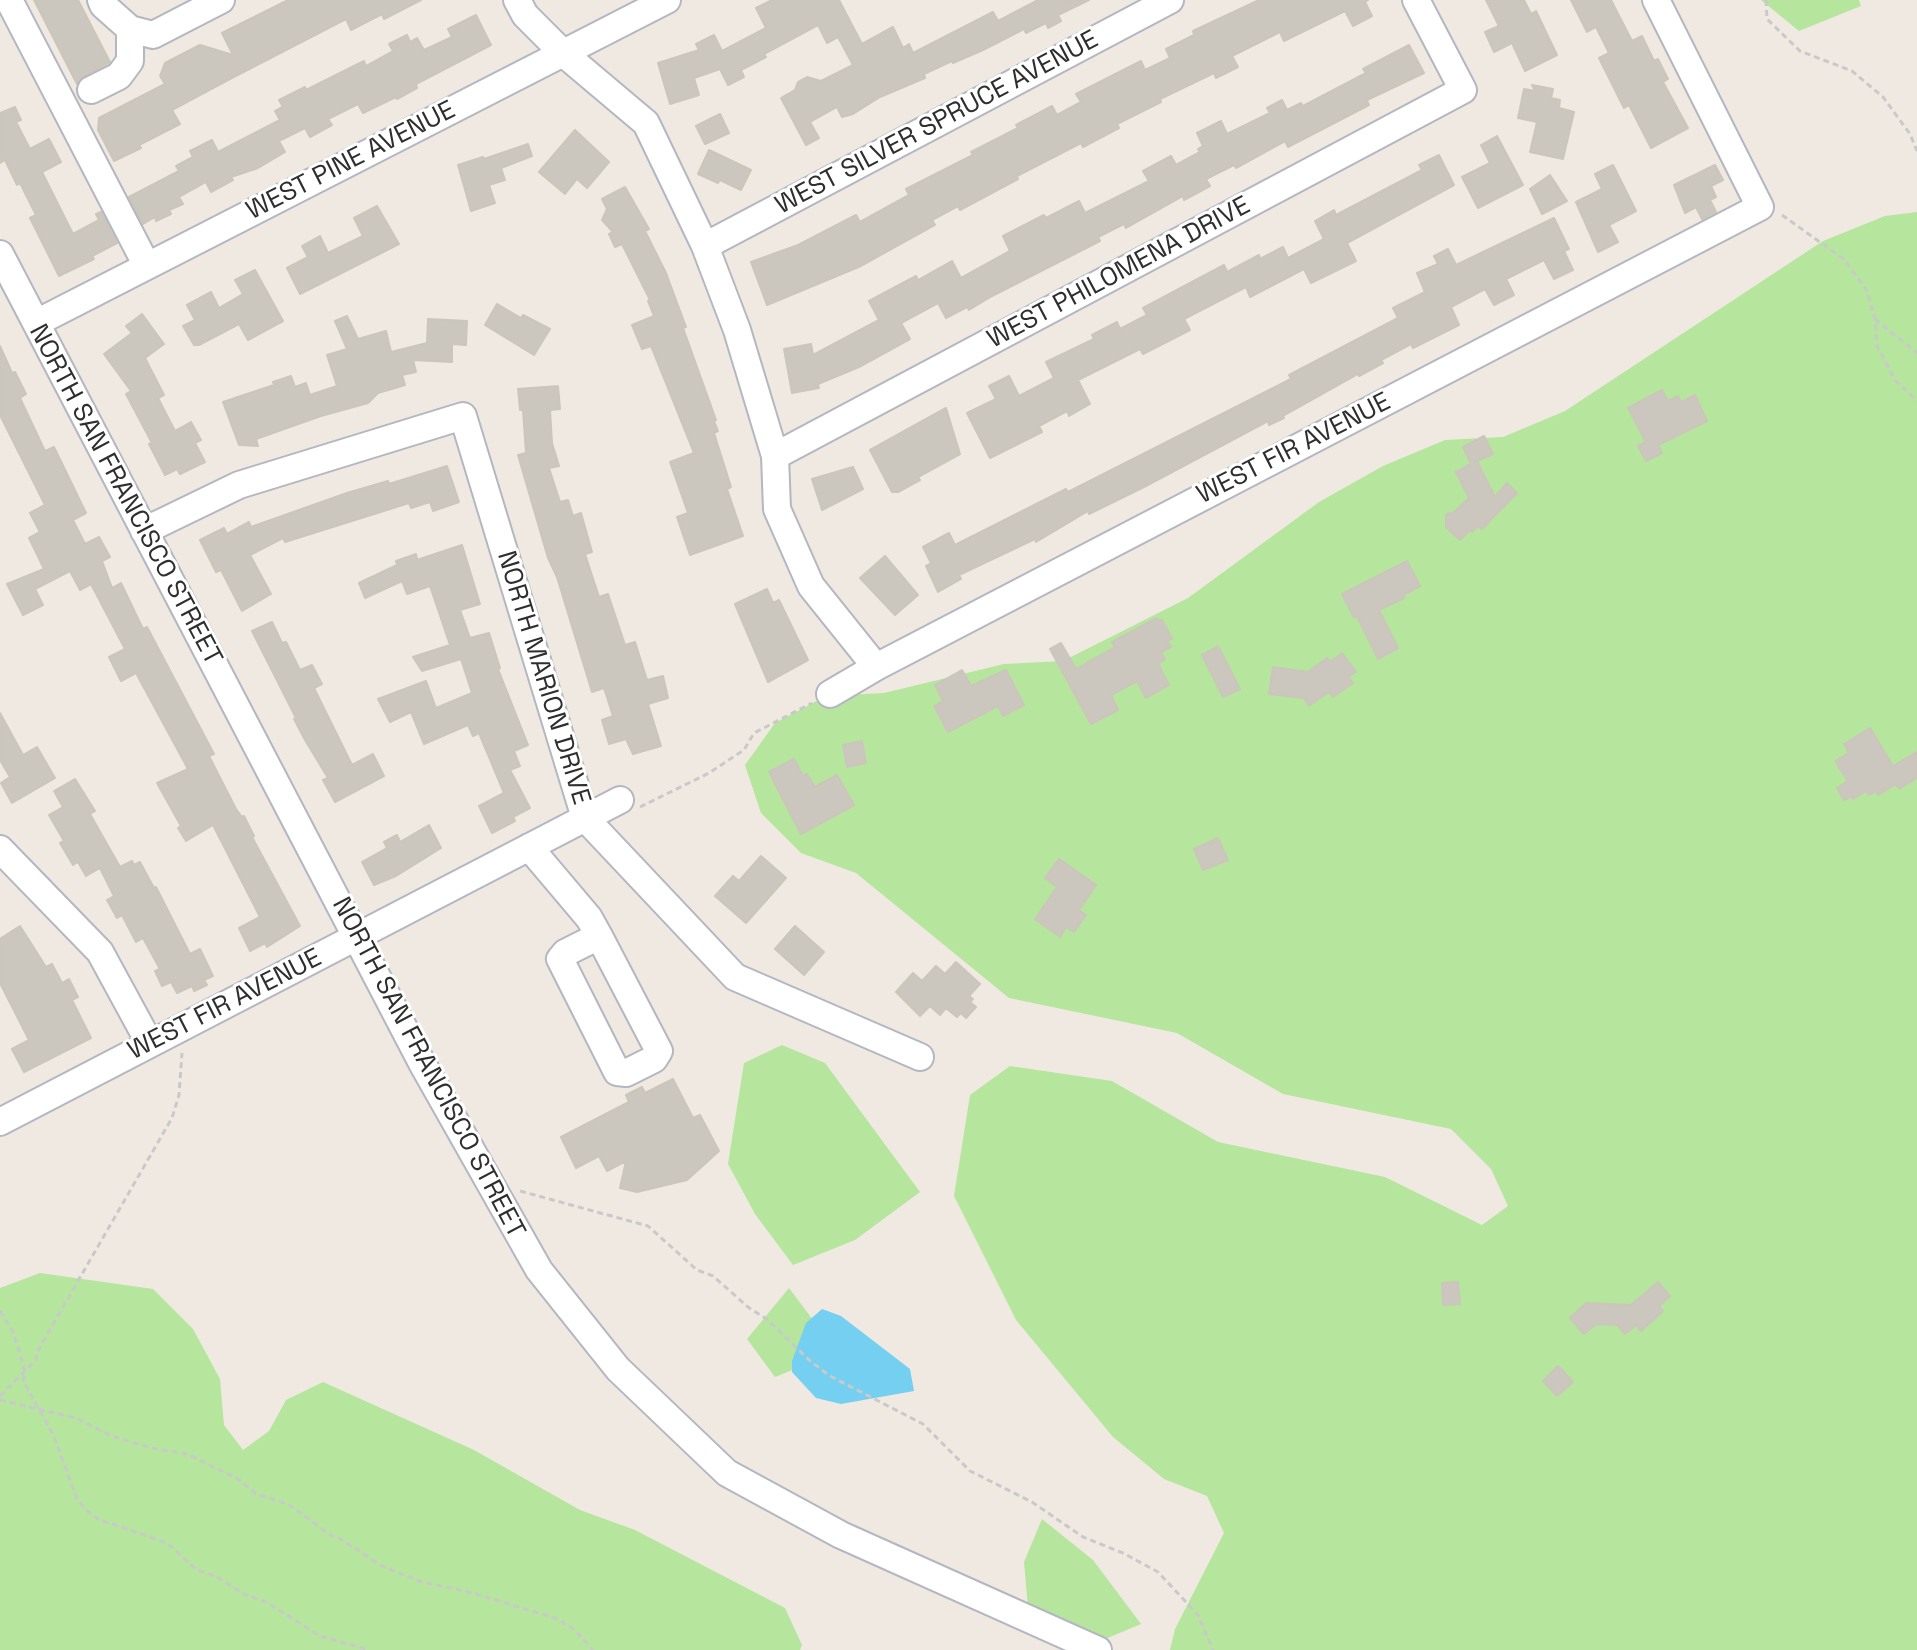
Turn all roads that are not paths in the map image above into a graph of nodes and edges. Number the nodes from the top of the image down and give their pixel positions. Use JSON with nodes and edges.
{"nodes":[{"id":1,"x":9,"y":0,"type":"edge"},
{"id":2,"x":101,"y":0,"type":"edge"},
{"id":3,"x":221,"y":0,"type":"edge"},
{"id":4,"x":517,"y":0,"type":"edge"},
{"id":5,"x":667,"y":0,"type":"edge"},
{"id":6,"x":1170,"y":0,"type":"edge"},
{"id":7,"x":1416,"y":0,"type":"edge"},
{"id":8,"x":1656,"y":0,"type":"edge"},
{"id":9,"x":130,"y":29,"type":"junction"},
{"id":10,"x":563,"y":53,"type":"junction"},
{"id":11,"x":91,"y":90,"type":"dead end"},
{"id":12,"x":705,"y":246,"type":"junction"},
{"id":13,"x":0,"y":254,"type":"edge"},
{"id":14,"x":147,"y":266,"type":"junction"},
{"id":15,"x":36,"y":323,"type":"junction"},
{"id":16,"x":775,"y":456,"type":"junction"},
{"id":17,"x":144,"y":531,"type":"junction"},
{"id":18,"x":876,"y":667,"type":"junction"},
{"id":19,"x":830,"y":694,"type":"road end"},
{"id":20,"x":620,"y":800,"type":"road end"},
{"id":21,"x":585,"y":818,"type":"junction"},
{"id":22,"x":529,"y":847,"type":"junction"},
{"id":23,"x":0,"y":849,"type":"edge"},
{"id":24,"x":599,"y":936,"type":"junction"},
{"id":25,"x":356,"y":937,"type":"junction"},
{"id":26,"x":150,"y":1044,"type":"junction"},
{"id":27,"x":920,"y":1057,"type":"dead end"},
{"id":28,"x":0,"y":1122,"type":"edge"},
{"id":29,"x":1098,"y":1650,"type":"edge"}],
"edges":[{"from":1,"to":14,"type":"street"},
{"from":2,"to":9,"type":"street"},
{"from":3,"to":9,"type":"street"},
{"from":4,"to":10,"type":"street"},
{"from":5,"to":10,"type":"street","name":"WEST PINE AVENUE"},
{"from":6,"to":12,"type":"street","name":"WEST SILVER SPRUCE AVENUE"},
{"from":7,"to":16,"type":"street","name":"WEST PHILOMENA DRIVE"},
{"from":8,"to":18,"type":"street","name":"WEST FIR AVENUE"},
{"from":9,"to":11,"type":"street"},
{"from":10,"to":12,"type":"street"},
{"from":10,"to":14,"type":"street","name":"WEST PINE AVENUE"},
{"from":12,"to":16,"type":"street"},
{"from":13,"to":15,"type":"street","name":"NORTH SAN FRANCISCO STREET"},
{"from":14,"to":15,"type":"street","name":"WEST PINE AVENUE"},
{"from":15,"to":17,"type":"street","name":"NORTH SAN FRANCISCO STREET"},
{"from":16,"to":18,"type":"street"},
{"from":17,"to":21,"type":"street","name":"NORTH MARION DRIVE"},
{"from":17,"to":25,"type":"street","name":"NORTH SAN FRANCISCO STREET"},
{"from":18,"to":19,"type":"street","name":"WEST FIR AVENUE"},
{"from":20,"to":21,"type":"street","name":"WEST FIR AVENUE"},
{"from":21,"to":22,"type":"street","name":"WEST FIR AVENUE"},
{"from":21,"to":27,"type":"street","name":"NORTH MARION DRIVE"},
{"from":22,"to":24,"type":"street"},
{"from":22,"to":25,"type":"street","name":"WEST FIR AVENUE"},
{"from":23,"to":26,"type":"street"},
{"from":24,"to":24,"type":"street"},
{"from":25,"to":26,"type":"street","name":"WEST FIR AVENUE"},
{"from":25,"to":29,"type":"street","name":"NORTH SAN FRANCISCO STREET"},
{"from":26,"to":28,"type":"street","name":"WEST FIR AVENUE"}]}
